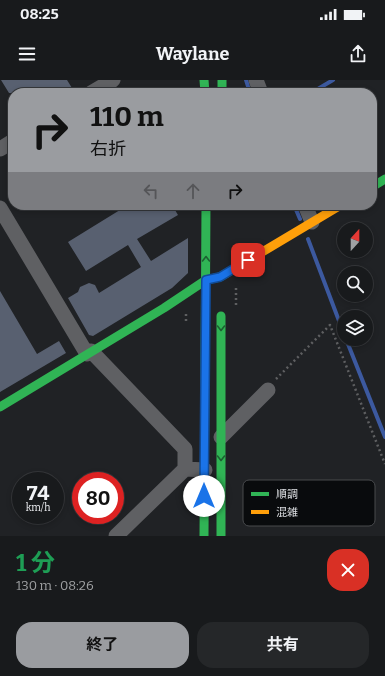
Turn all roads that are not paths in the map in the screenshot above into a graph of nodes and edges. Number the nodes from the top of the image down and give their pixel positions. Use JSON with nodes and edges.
{"nodes":[{"id":1,"x":113,"y":80,"type":"edge"},
{"id":2,"x":99,"y":88,"type":"edge"},
{"id":3,"x":206,"y":210,"type":"edge"},
{"id":4,"x":307,"y":210,"type":"edge"},
{"id":5,"x":332,"y":210,"type":"edge"},
{"id":6,"x":1,"y":212,"type":"edge"},
{"id":7,"x":312,"y":222,"type":"junction"},
{"id":8,"x":206,"y":280,"type":"junction"},
{"id":9,"x":221,"y":309,"type":"dead end"},
{"id":10,"x":89,"y":353,"type":"junction"},
{"id":11,"x":268,"y":390,"type":"road end"},
{"id":12,"x":0,"y":407,"type":"edge"},
{"id":13,"x":221,"y":437,"type":"junction"},
{"id":14,"x":185,"y":469,"type":"junction"},
{"id":15,"x":205,"y":470,"type":"junction"},
{"id":16,"x":116,"y":536,"type":"edge"},
{"id":17,"x":204,"y":536,"type":"edge"},
{"id":18,"x":221,"y":536,"type":"edge"}],
"edges":[{"from":1,"to":2,"type":"street"},
{"from":8,"to":3,"type":"main road","one_way":true},
{"from":4,"to":7,"type":"street"},
{"from":5,"to":7,"type":"main road"},
{"from":6,"to":10,"type":"street"},
{"from":7,"to":8,"type":"main road"},
{"from":8,"to":10,"type":"main road"},
{"from":8,"to":15,"type":"main road"},
{"from":9,"to":13,"type":"main road","one_way":true},
{"from":10,"to":12,"type":"main road"},
{"from":10,"to":14,"type":"street"},
{"from":11,"to":13,"type":"street"},
{"from":13,"to":18,"type":"main road","one_way":true},
{"from":14,"to":15,"type":"street"},
{"from":14,"to":16,"type":"street"},
{"from":15,"to":17,"type":"main road"}]}
